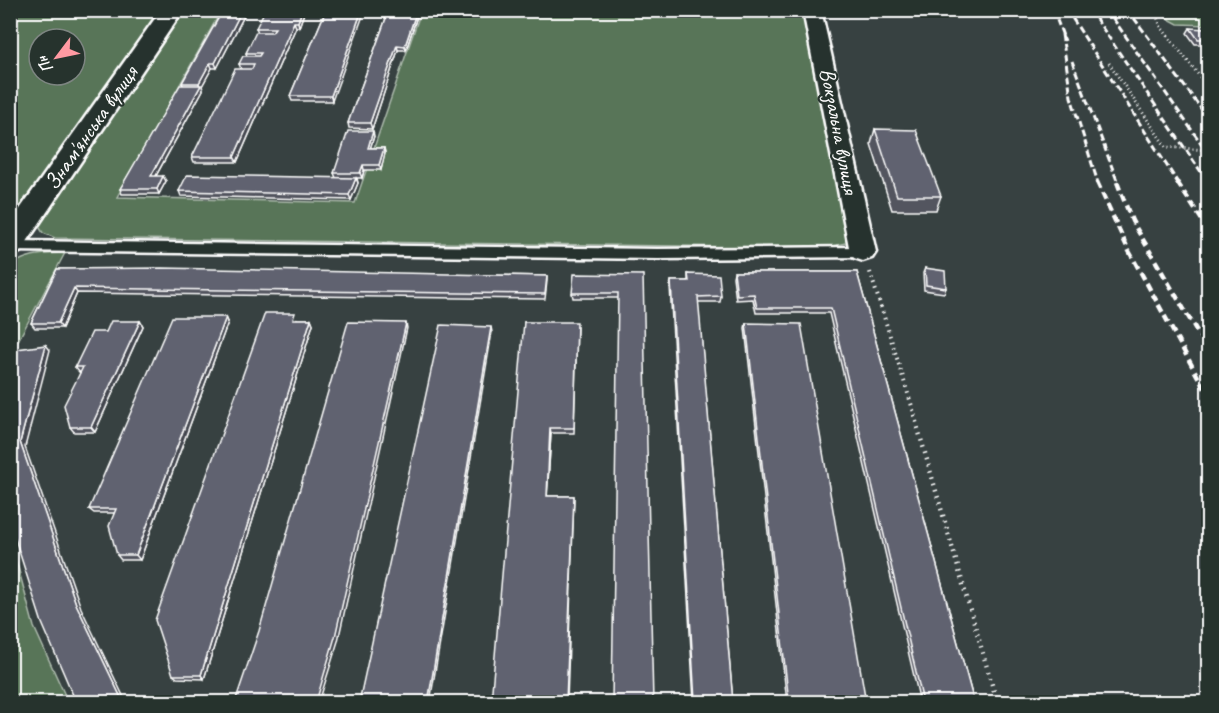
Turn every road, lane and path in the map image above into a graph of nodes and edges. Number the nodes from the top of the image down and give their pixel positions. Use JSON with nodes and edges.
{"nodes":[{"id":1,"x":172,"y":10,"type":"edge"},
{"id":2,"x":812,"y":10,"type":"edge"},
{"id":3,"x":1186,"y":10,"type":"edge"},
{"id":4,"x":1109,"y":63,"type":"dead end"},
{"id":5,"x":1209,"y":87,"type":"edge"},
{"id":6,"x":1209,"y":150,"type":"edge"},
{"id":7,"x":10,"y":245,"type":"edge"},
{"id":8,"x":863,"y":252,"type":"junction"},
{"id":9,"x":997,"y":702,"type":"edge"}],
"edges":[{"from":1,"to":7,"type":"street","name":"Знам'янська вулиця"},
{"from":2,"to":8,"type":"street","name":"Вокзальна вулиця"},
{"from":3,"to":5,"type":"path"},
{"from":4,"to":6,"type":"path"},
{"from":7,"to":8,"type":"lane"},
{"from":8,"to":9,"type":"path"}]}
